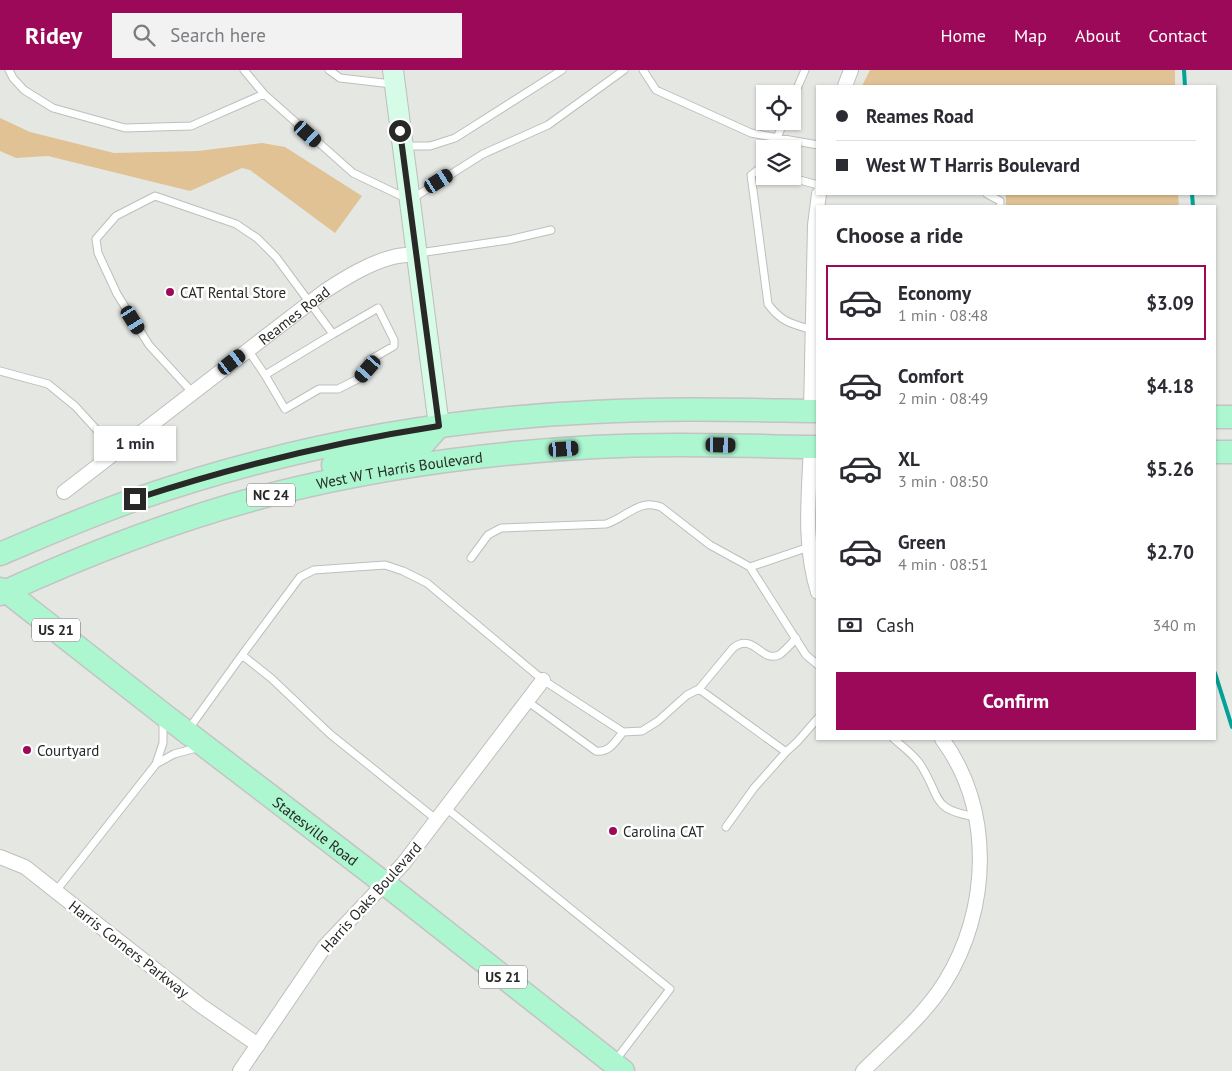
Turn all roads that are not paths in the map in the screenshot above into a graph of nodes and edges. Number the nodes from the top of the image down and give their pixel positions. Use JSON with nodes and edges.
{"nodes":[{"id":1,"x":9,"y":70,"type":"edge"},
{"id":2,"x":244,"y":70,"type":"edge"},
{"id":3,"x":329,"y":70,"type":"edge"},
{"id":4,"x":562,"y":70,"type":"edge"},
{"id":5,"x":624,"y":70,"type":"edge"},
{"id":6,"x":643,"y":70,"type":"edge"},
{"id":7,"x":805,"y":70,"type":"edge"},
{"id":8,"x":851,"y":70,"type":"edge"},
{"id":9,"x":394,"y":77,"type":"edge"},
{"id":10,"x":798,"y":85,"type":"edge"},
{"id":11,"x":845,"y":85,"type":"edge"},
{"id":12,"x":264,"y":94,"type":"junction"},
{"id":13,"x":780,"y":130,"type":"edge"},
{"id":14,"x":777,"y":138,"type":"junction"},
{"id":15,"x":402,"y":146,"type":"junction"},
{"id":16,"x":816,"y":146,"type":"edge"},
{"id":17,"x":756,"y":172,"type":"edge"},
{"id":18,"x":801,"y":180,"type":"edge"},
{"id":19,"x":816,"y":184,"type":"edge"},
{"id":20,"x":989,"y":195,"type":"edge"},
{"id":21,"x":410,"y":200,"type":"junction"},
{"id":22,"x":1000,"y":205,"type":"edge"},
{"id":23,"x":816,"y":217,"type":"edge"},
{"id":24,"x":551,"y":230,"type":"dead end"},
{"id":25,"x":417,"y":254,"type":"junction"},
{"id":26,"x":310,"y":302,"type":"junction"},
{"id":27,"x":812,"y":330,"type":"junction"},
{"id":28,"x":333,"y":334,"type":"junction"},
{"id":29,"x":815,"y":347,"type":"edge"},
{"id":30,"x":248,"y":350,"type":"junction"},
{"id":31,"x":0,"y":371,"type":"edge"},
{"id":32,"x":265,"y":375,"type":"junction"},
{"id":33,"x":193,"y":393,"type":"junction"},
{"id":34,"x":814,"y":411,"type":"edge"},
{"id":35,"x":1216,"y":417,"type":"edge"},
{"id":36,"x":1232,"y":417,"type":"edge"},
{"id":37,"x":439,"y":426,"type":"junction"},
{"id":38,"x":814,"y":446,"type":"edge"},
{"id":39,"x":117,"y":452,"type":"junction"},
{"id":40,"x":1216,"y":452,"type":"edge"},
{"id":41,"x":1232,"y":452,"type":"edge"},
{"id":42,"x":64,"y":492,"type":"dead end"},
{"id":43,"x":189,"y":519,"type":"junction"},
{"id":44,"x":809,"y":547,"type":"junction"},
{"id":45,"x":0,"y":554,"type":"edge"},
{"id":46,"x":471,"y":558,"type":"dead end"},
{"id":47,"x":750,"y":567,"type":"junction"},
{"id":48,"x":816,"y":586,"type":"edge"},
{"id":49,"x":2,"y":588,"type":"edge"},
{"id":50,"x":796,"y":638,"type":"junction"},
{"id":51,"x":242,"y":655,"type":"junction"},
{"id":52,"x":816,"y":663,"type":"edge"},
{"id":53,"x":543,"y":680,"type":"junction"},
{"id":54,"x":699,"y":689,"type":"junction"},
{"id":55,"x":527,"y":701,"type":"junction"},
{"id":56,"x":163,"y":714,"type":"junction"},
{"id":57,"x":816,"y":720,"type":"edge"},
{"id":58,"x":623,"y":732,"type":"junction"},
{"id":59,"x":195,"y":739,"type":"junction"},
{"id":60,"x":895,"y":740,"type":"edge"},
{"id":61,"x":943,"y":740,"type":"edge"},
{"id":62,"x":786,"y":752,"type":"junction"},
{"id":63,"x":156,"y":764,"type":"junction"},
{"id":64,"x":446,"y":808,"type":"junction"},
{"id":65,"x":976,"y":817,"type":"junction"},
{"id":66,"x":437,"y":820,"type":"junction"},
{"id":67,"x":726,"y":827,"type":"dead end"},
{"id":68,"x":0,"y":856,"type":"edge"},
{"id":69,"x":384,"y":883,"type":"junction"},
{"id":70,"x":56,"y":891,"type":"junction"},
{"id":71,"x":258,"y":1045,"type":"junction"},
{"id":72,"x":618,"y":1067,"type":"edge"},
{"id":73,"x":240,"y":1071,"type":"edge"},
{"id":74,"x":863,"y":1071,"type":"edge"}],
"edges":[{"from":1,"to":12,"type":"lane"},
{"from":2,"to":12,"type":"lane"},
{"from":3,"to":9,"type":"lane"},
{"from":4,"to":15,"type":"lane"},
{"from":5,"to":21,"type":"lane"},
{"from":6,"to":14,"type":"lane"},
{"from":7,"to":10,"type":"lane"},
{"from":8,"to":11,"type":"street"},
{"from":9,"to":15,"type":"main road"},
{"from":12,"to":21,"type":"lane"},
{"from":13,"to":14,"type":"lane"},
{"from":14,"to":16,"type":"lane"},
{"from":15,"to":21,"type":"main road"},
{"from":17,"to":27,"type":"lane"},
{"from":18,"to":19,"type":"lane"},
{"from":20,"to":22,"type":"lane"},
{"from":21,"to":25,"type":"main road"},
{"from":23,"to":27,"type":"street"},
{"from":24,"to":25,"type":"lane"},
{"from":25,"to":26,"type":"street","name":"Reames Road"},
{"from":25,"to":37,"type":"main road"},
{"from":26,"to":28,"type":"lane"},
{"from":26,"to":30,"type":"street","name":"Reames Road"},
{"from":26,"to":33,"type":"lane"},
{"from":27,"to":29,"type":"street"},
{"from":28,"to":32,"type":"lane"},
{"from":28,"to":32,"type":"lane"},
{"from":29,"to":34,"type":"street"},
{"from":30,"to":32,"type":"lane"},
{"from":30,"to":33,"type":"street","name":"Reames Road"},
{"from":31,"to":39,"type":"lane"},
{"from":33,"to":39,"type":"street","name":"Reames Road"},
{"from":34,"to":37,"type":"main road","number":"NC 24"},
{"from":35,"to":36,"type":"main road"},
{"from":37,"to":43,"type":"main road"},
{"from":37,"to":45,"type":"main road","number":"NC 24"},
{"from":38,"to":43,"type":"main road","name":"West W T Harris Boulevard","number":"NC 24"},
{"from":38,"to":44,"type":"street"},
{"from":39,"to":42,"type":"street","name":"Reames Road"},
{"from":40,"to":41,"type":"main road"},
{"from":43,"to":49,"type":"main road","name":"West W T Harris Boulevard","number":"NC 24"},
{"from":44,"to":47,"type":"lane"},
{"from":44,"to":48,"type":"street"},
{"from":46,"to":47,"type":"lane"},
{"from":47,"to":50,"type":"lane"},
{"from":49,"to":56,"type":"main road","name":"Statesville Road","number":"US 21"},
{"from":50,"to":52,"type":"lane"},
{"from":50,"to":54,"type":"lane"},
{"from":51,"to":53,"type":"lane"},
{"from":51,"to":59,"type":"lane"},
{"from":51,"to":66,"type":"lane"},
{"from":53,"to":55,"type":"street","name":"Harris Oaks Boulevard"},
{"from":53,"to":58,"type":"lane"},
{"from":54,"to":58,"type":"lane"},
{"from":54,"to":62,"type":"lane"},
{"from":55,"to":58,"type":"lane"},
{"from":55,"to":64,"type":"street","name":"Harris Oaks Boulevard"},
{"from":56,"to":59,"type":"main road","name":"Statesville Road","number":"US 21"},
{"from":56,"to":63,"type":"lane"},
{"from":57,"to":62,"type":"lane"},
{"from":59,"to":63,"type":"lane"},
{"from":59,"to":69,"type":"main road","name":"Statesville Road","number":"US 21"},
{"from":60,"to":65,"type":"lane"},
{"from":61,"to":65,"type":"street"},
{"from":62,"to":67,"type":"lane"},
{"from":63,"to":70,"type":"lane"},
{"from":64,"to":66,"type":"street","name":"Harris Oaks Boulevard"},
{"from":64,"to":72,"type":"lane"},
{"from":65,"to":74,"type":"street"},
{"from":66,"to":69,"type":"street","name":"Harris Oaks Boulevard"},
{"from":68,"to":70,"type":"street","name":"Harris Corners Parkway"},
{"from":69,"to":71,"type":"street","name":"Harris Oaks Boulevard"},
{"from":69,"to":72,"type":"main road","name":"Statesville Road","number":"US 21"},
{"from":70,"to":71,"type":"street","name":"Harris Corners Parkway"},
{"from":71,"to":73,"type":"street","name":"Harris Oaks Boulevard"}]}
